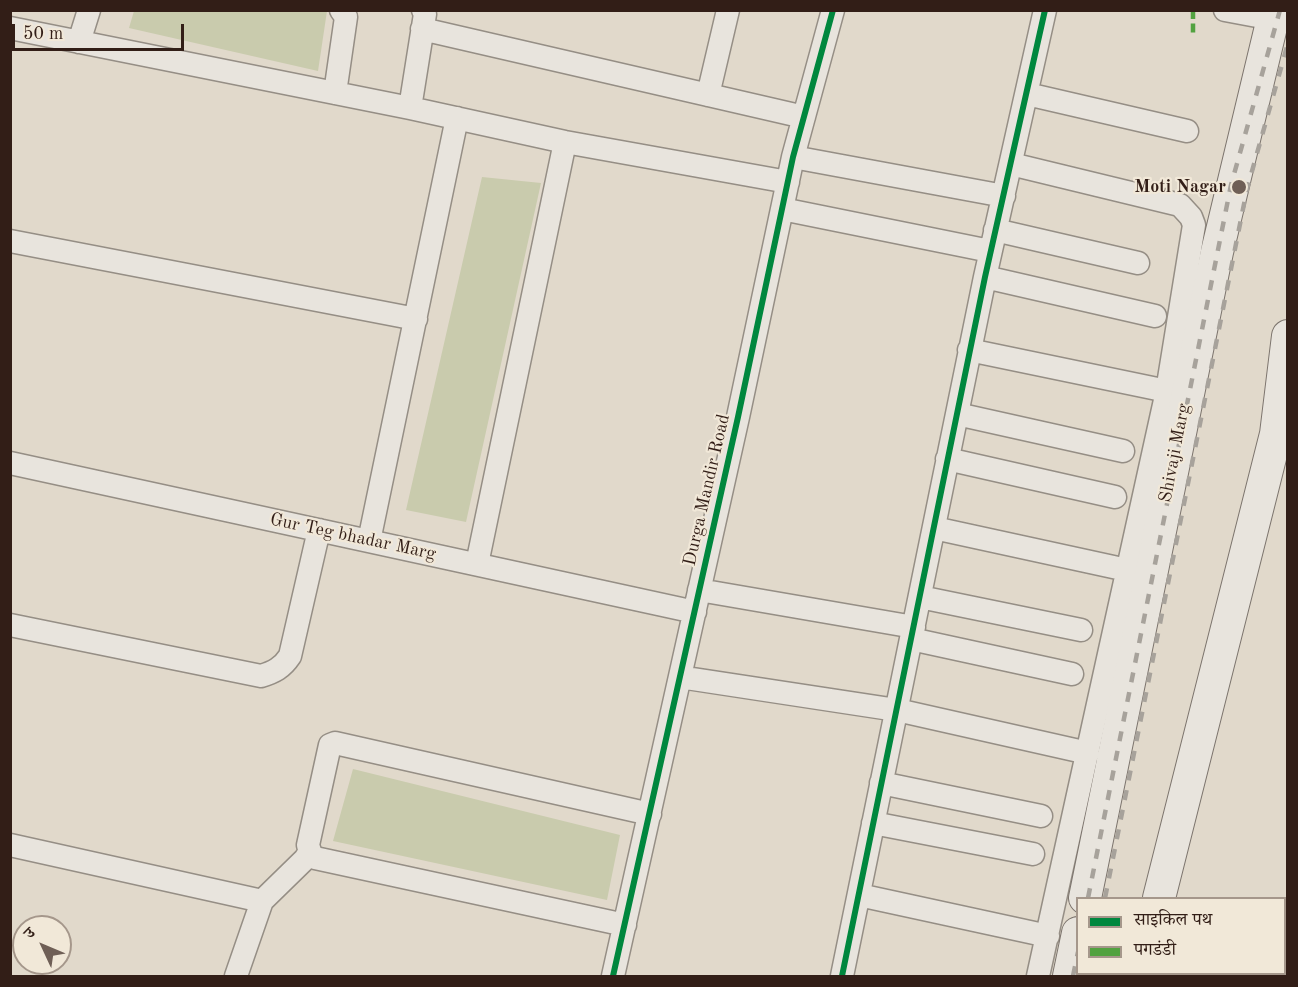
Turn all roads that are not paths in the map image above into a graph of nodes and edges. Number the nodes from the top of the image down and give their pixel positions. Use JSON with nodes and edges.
{"nodes":[{"id":1,"x":89,"y":10,"type":"edge"},
{"id":2,"x":341,"y":10,"type":"edge"},
{"id":3,"x":728,"y":10,"type":"edge"},
{"id":4,"x":833,"y":10,"type":"edge"},
{"id":5,"x":1045,"y":10,"type":"edge"},
{"id":6,"x":1225,"y":10,"type":"edge"},
{"id":7,"x":1274,"y":15,"type":"edge"},
{"id":8,"x":423,"y":20,"type":"edge"},
{"id":9,"x":10,"y":28,"type":"edge"},
{"id":10,"x":79,"y":42,"type":"junction"},
{"id":11,"x":335,"y":93,"type":"junction"},
{"id":12,"x":1027,"y":94,"type":"junction"},
{"id":13,"x":708,"y":95,"type":"junction"},
{"id":14,"x":410,"y":108,"type":"junction"},
{"id":15,"x":804,"y":117,"type":"junction"},
{"id":16,"x":457,"y":118,"type":"junction"},
{"id":17,"x":1187,"y":131,"type":"dead end"},
{"id":18,"x":565,"y":142,"type":"junction"},
{"id":19,"x":793,"y":157,"type":"junction"},
{"id":20,"x":1011,"y":164,"type":"junction"},
{"id":21,"x":788,"y":182,"type":"junction"},
{"id":22,"x":1004,"y":196,"type":"junction"},
{"id":23,"x":783,"y":209,"type":"junction"},
{"id":24,"x":993,"y":240,"type":"junction"},
{"id":25,"x":10,"y":241,"type":"edge"},
{"id":26,"x":1138,"y":263,"type":"dead end"},
{"id":27,"x":985,"y":277,"type":"junction"},
{"id":28,"x":1155,"y":316,"type":"dead end"},
{"id":29,"x":416,"y":319,"type":"junction"},
{"id":30,"x":1287,"y":336,"type":"edge"},
{"id":31,"x":969,"y":350,"type":"junction"},
{"id":32,"x":1167,"y":391,"type":"junction"},
{"id":33,"x":957,"y":414,"type":"junction"},
{"id":34,"x":1122,"y":451,"type":"dead end"},
{"id":35,"x":947,"y":459,"type":"junction"},
{"id":36,"x":10,"y":462,"type":"edge"},
{"id":37,"x":1115,"y":497,"type":"dead end"},
{"id":38,"x":934,"y":528,"type":"junction"},
{"id":39,"x":319,"y":530,"type":"junction"},
{"id":40,"x":369,"y":541,"type":"junction"},
{"id":41,"x":477,"y":564,"type":"junction"},
{"id":42,"x":1128,"y":570,"type":"junction"},
{"id":43,"x":920,"y":597,"type":"junction"},
{"id":44,"x":697,"y":601,"type":"junction"},
{"id":45,"x":10,"y":625,"type":"edge"},
{"id":46,"x":1081,"y":630,"type":"dead end"},
{"id":47,"x":913,"y":633,"type":"junction"},
{"id":48,"x":1072,"y":674,"type":"dead end"},
{"id":49,"x":680,"y":677,"type":"junction"},
{"id":50,"x":897,"y":710,"type":"junction"},
{"id":51,"x":1088,"y":753,"type":"junction"},
{"id":52,"x":882,"y":783,"type":"junction"},
{"id":53,"x":650,"y":814,"type":"junction"},
{"id":54,"x":1041,"y":816,"type":"dead end"},
{"id":55,"x":873,"y":823,"type":"junction"},
{"id":56,"x":10,"y":845,"type":"edge"},
{"id":57,"x":310,"y":851,"type":"junction"},
{"id":58,"x":1033,"y":854,"type":"dead end"},
{"id":59,"x":859,"y":895,"type":"junction"},
{"id":60,"x":1084,"y":897,"type":"edge"},
{"id":61,"x":1159,"y":897,"type":"edge"},
{"id":62,"x":262,"y":901,"type":"junction"},
{"id":63,"x":625,"y":925,"type":"junction"},
{"id":64,"x":1063,"y":934,"type":"edge"},
{"id":65,"x":236,"y":976,"type":"edge"},
{"id":66,"x":613,"y":976,"type":"edge"},
{"id":67,"x":848,"y":976,"type":"edge"},
{"id":68,"x":1038,"y":976,"type":"edge"},
{"id":69,"x":1069,"y":976,"type":"edge"}],
"edges":[{"from":1,"to":10,"type":"street"},
{"from":2,"to":11,"type":"street"},
{"from":3,"to":13,"type":"street"},
{"from":4,"to":15,"type":"street","name":"Durga Mandir Road"},
{"from":5,"to":12,"type":"street"},
{"from":6,"to":7,"type":"street"},
{"from":7,"to":60,"type":"main road","name":"Shivaji Marg"},
{"from":8,"to":13,"type":"street"},
{"from":8,"to":14,"type":"street"},
{"from":9,"to":10,"type":"street"},
{"from":10,"to":11,"type":"street"},
{"from":11,"to":14,"type":"street"},
{"from":12,"to":17,"type":"street"},
{"from":12,"to":20,"type":"street"},
{"from":13,"to":15,"type":"street"},
{"from":14,"to":16,"type":"street"},
{"from":15,"to":19,"type":"street","name":"Durga Mandir Road"},
{"from":16,"to":18,"type":"street"},
{"from":16,"to":29,"type":"street"},
{"from":18,"to":21,"type":"street"},
{"from":18,"to":41,"type":"street"},
{"from":19,"to":21,"type":"street","name":"Durga Mandir Road"},
{"from":19,"to":22,"type":"street"},
{"from":20,"to":22,"type":"street"},
{"from":20,"to":32,"type":"street"},
{"from":21,"to":23,"type":"street","name":"Durga Mandir Road"},
{"from":22,"to":24,"type":"street"},
{"from":23,"to":24,"type":"street"},
{"from":23,"to":44,"type":"street","name":"Durga Mandir Road"},
{"from":24,"to":26,"type":"street"},
{"from":24,"to":27,"type":"street"},
{"from":25,"to":29,"type":"street"},
{"from":27,"to":28,"type":"street"},
{"from":27,"to":31,"type":"street"},
{"from":29,"to":40,"type":"street"},
{"from":30,"to":61,"type":"main road"},
{"from":31,"to":32,"type":"street"},
{"from":31,"to":33,"type":"street"},
{"from":32,"to":42,"type":"street"},
{"from":33,"to":34,"type":"street"},
{"from":33,"to":35,"type":"street"},
{"from":35,"to":37,"type":"street"},
{"from":35,"to":38,"type":"street"},
{"from":36,"to":39,"type":"street","name":"Gur Teg bhadar Marg"},
{"from":38,"to":42,"type":"street"},
{"from":38,"to":43,"type":"street"},
{"from":39,"to":40,"type":"street","name":"Gur Teg bhadar Marg"},
{"from":39,"to":45,"type":"street"},
{"from":40,"to":41,"type":"street","name":"Gur Teg bhadar Marg"},
{"from":41,"to":44,"type":"street","name":"Gur Teg bhadar Marg"},
{"from":42,"to":51,"type":"street"},
{"from":43,"to":46,"type":"street"},
{"from":43,"to":47,"type":"street"},
{"from":44,"to":47,"type":"street","name":"Gur Teg bhadar Marg"},
{"from":44,"to":49,"type":"street","name":"Durga Mandir Road"},
{"from":47,"to":48,"type":"street","name":"Gur Teg bhadar Marg"},
{"from":47,"to":50,"type":"street"},
{"from":49,"to":50,"type":"street"},
{"from":49,"to":53,"type":"street","name":"Durga Mandir Road"},
{"from":50,"to":51,"type":"street"},
{"from":50,"to":52,"type":"street"},
{"from":51,"to":64,"type":"street"},
{"from":52,"to":54,"type":"street"},
{"from":52,"to":55,"type":"street"},
{"from":53,"to":57,"type":"street"},
{"from":53,"to":63,"type":"street","name":"Durga Mandir Road"},
{"from":55,"to":58,"type":"street"},
{"from":55,"to":59,"type":"street"},
{"from":56,"to":62,"type":"street"},
{"from":57,"to":62,"type":"street"},
{"from":57,"to":63,"type":"street"},
{"from":59,"to":64,"type":"street"},
{"from":59,"to":67,"type":"street"},
{"from":62,"to":65,"type":"street"},
{"from":63,"to":66,"type":"street","name":"Durga Mandir Road"},
{"from":64,"to":68,"type":"street"},
{"from":64,"to":69,"type":"main road"}]}
